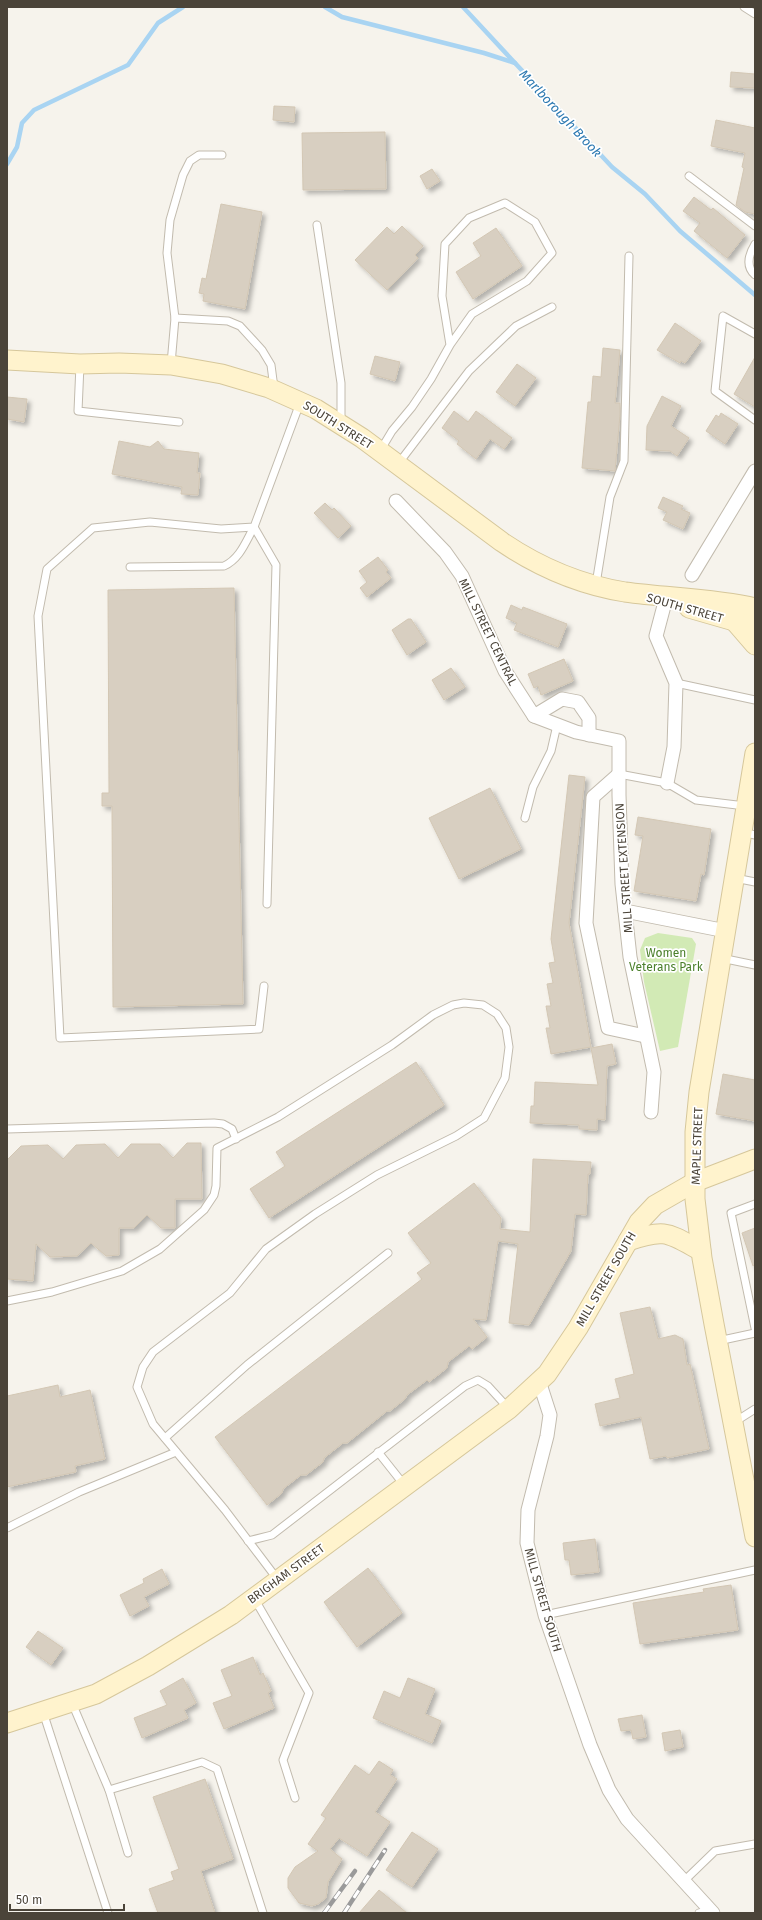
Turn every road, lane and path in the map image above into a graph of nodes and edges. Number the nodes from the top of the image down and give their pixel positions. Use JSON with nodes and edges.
{"nodes":[{"id":1,"x":744,"y":7,"type":"edge"},
{"id":2,"x":755,"y":14,"type":"edge"},
{"id":3,"x":222,"y":155,"type":"dead end"},
{"id":4,"x":689,"y":176,"type":"dead end"},
{"id":5,"x":316,"y":225,"type":"dead end"},
{"id":6,"x":755,"y":226,"type":"edge"},
{"id":7,"x":755,"y":244,"type":"edge"},
{"id":8,"x":629,"y":256,"type":"dead end"},
{"id":9,"x":755,"y":275,"type":"edge"},
{"id":10,"x":552,"y":306,"type":"dead end"},
{"id":11,"x":174,"y":318,"type":"junction"},
{"id":12,"x":755,"y":334,"type":"edge"},
{"id":13,"x":450,"y":345,"type":"junction"},
{"id":14,"x":7,"y":360,"type":"edge"},
{"id":15,"x":80,"y":364,"type":"junction"},
{"id":16,"x":171,"y":365,"type":"junction"},
{"id":17,"x":274,"y":390,"type":"junction"},
{"id":18,"x":301,"y":401,"type":"junction"},
{"id":19,"x":755,"y":420,"type":"edge"},
{"id":20,"x":179,"y":422,"type":"dead end"},
{"id":21,"x":340,"y":424,"type":"junction"},
{"id":22,"x":380,"y":451,"type":"junction"},
{"id":23,"x":398,"y":464,"type":"junction"},
{"id":24,"x":755,"y":471,"type":"edge"},
{"id":25,"x":396,"y":502,"type":"dead end"},
{"id":26,"x":254,"y":527,"type":"junction"},
{"id":27,"x":130,"y":567,"type":"dead end"},
{"id":28,"x":692,"y":575,"type":"dead end"},
{"id":29,"x":596,"y":584,"type":"junction"},
{"id":30,"x":634,"y":593,"type":"junction"},
{"id":31,"x":665,"y":602,"type":"junction"},
{"id":32,"x":750,"y":603,"type":"edge"},
{"id":33,"x":736,"y":623,"type":"junction"},
{"id":34,"x":755,"y":627,"type":"edge"},
{"id":35,"x":755,"y":646,"type":"edge"},
{"id":36,"x":676,"y":683,"type":"junction"},
{"id":37,"x":755,"y":700,"type":"edge"},
{"id":38,"x":534,"y":716,"type":"junction"},
{"id":39,"x":557,"y":725,"type":"junction"},
{"id":40,"x":589,"y":735,"type":"junction"},
{"id":41,"x":755,"y":753,"type":"edge"},
{"id":42,"x":619,"y":774,"type":"junction"},
{"id":43,"x":753,"y":779,"type":"edge"},
{"id":44,"x":667,"y":783,"type":"junction"},
{"id":45,"x":746,"y":806,"type":"junction"},
{"id":46,"x":525,"y":818,"type":"dead end"},
{"id":47,"x":749,"y":833,"type":"edge"},
{"id":48,"x":735,"y":878,"type":"junction"},
{"id":49,"x":755,"y":882,"type":"edge"},
{"id":50,"x":267,"y":904,"type":"dead end"},
{"id":51,"x":625,"y":911,"type":"junction"},
{"id":52,"x":726,"y":931,"type":"junction"},
{"id":53,"x":721,"y":958,"type":"junction"},
{"id":54,"x":755,"y":965,"type":"edge"},
{"id":55,"x":264,"y":986,"type":"dead end"},
{"id":56,"x":645,"y":1036,"type":"junction"},
{"id":57,"x":651,"y":1112,"type":"dead end"},
{"id":58,"x":7,"y":1129,"type":"edge"},
{"id":59,"x":236,"y":1139,"type":"junction"},
{"id":60,"x":755,"y":1159,"type":"edge"},
{"id":61,"x":695,"y":1182,"type":"junction"},
{"id":62,"x":755,"y":1204,"type":"edge"},
{"id":63,"x":628,"y":1241,"type":"junction"},
{"id":64,"x":701,"y":1251,"type":"junction"},
{"id":65,"x":388,"y":1253,"type":"dead end"},
{"id":66,"x":7,"y":1301,"type":"edge"},
{"id":67,"x":755,"y":1328,"type":"edge"},
{"id":68,"x":755,"y":1333,"type":"edge"},
{"id":69,"x":717,"y":1341,"type":"junction"},
{"id":70,"x":539,"y":1381,"type":"junction"},
{"id":71,"x":755,"y":1408,"type":"edge"},
{"id":72,"x":509,"y":1409,"type":"junction"},
{"id":73,"x":733,"y":1423,"type":"junction"},
{"id":74,"x":165,"y":1438,"type":"junction"},
{"id":75,"x":176,"y":1452,"type":"junction"},
{"id":76,"x":378,"y":1452,"type":"junction"},
{"id":77,"x":405,"y":1486,"type":"junction"},
{"id":78,"x":7,"y":1528,"type":"edge"},
{"id":79,"x":754,"y":1528,"type":"edge"},
{"id":80,"x":248,"y":1541,"type":"junction"},
{"id":81,"x":755,"y":1570,"type":"edge"},
{"id":82,"x":278,"y":1580,"type":"junction"},
{"id":83,"x":254,"y":1598,"type":"junction"},
{"id":84,"x":545,"y":1615,"type":"junction"},
{"id":85,"x":72,"y":1702,"type":"junction"},
{"id":86,"x":43,"y":1712,"type":"junction"},
{"id":87,"x":7,"y":1723,"type":"edge"},
{"id":88,"x":108,"y":1790,"type":"junction"},
{"id":89,"x":295,"y":1798,"type":"dead end"},
{"id":90,"x":755,"y":1844,"type":"edge"},
{"id":91,"x":128,"y":1853,"type":"dead end"},
{"id":92,"x":684,"y":1881,"type":"junction"},
{"id":93,"x":707,"y":1912,"type":"edge"},
{"id":94,"x":108,"y":1913,"type":"edge"},
{"id":95,"x":263,"y":1913,"type":"edge"}],
"edges":[{"from":1,"to":2,"type":"lane"},
{"from":3,"to":11,"type":"lane"},
{"from":4,"to":6,"type":"lane"},
{"from":5,"to":21,"type":"lane"},
{"from":7,"to":9,"type":"lane"},
{"from":8,"to":29,"type":"lane"},
{"from":10,"to":23,"type":"lane"},
{"from":11,"to":16,"type":"lane"},
{"from":11,"to":17,"type":"lane"},
{"from":12,"to":19,"type":"lane"},
{"from":13,"to":13,"type":"lane"},
{"from":13,"to":22,"type":"lane"},
{"from":14,"to":15,"type":"main road","name":"SOUTH STREET"},
{"from":15,"to":16,"type":"main road","name":"SOUTH STREET"},
{"from":15,"to":20,"type":"lane"},
{"from":16,"to":17,"type":"main road","name":"SOUTH STREET"},
{"from":17,"to":18,"type":"main road","name":"SOUTH STREET"},
{"from":18,"to":21,"type":"main road","name":"SOUTH STREET"},
{"from":18,"to":26,"type":"lane"},
{"from":21,"to":22,"type":"main road","name":"SOUTH STREET"},
{"from":22,"to":23,"type":"main road","name":"SOUTH STREET"},
{"from":23,"to":29,"type":"main road","name":"SOUTH STREET"},
{"from":24,"to":28,"type":"street"},
{"from":25,"to":38,"type":"street","name":"MILL STREET CENTRAL"},
{"from":26,"to":27,"type":"lane"},
{"from":26,"to":50,"type":"lane"},
{"from":26,"to":55,"type":"lane"},
{"from":29,"to":30,"type":"main road","name":"SOUTH STREET"},
{"from":30,"to":31,"type":"main road","name":"SOUTH STREET"},
{"from":30,"to":32,"type":"main road","name":"SOUTH STREET"},
{"from":31,"to":33,"type":"main road","name":"SOUTH STREET"},
{"from":31,"to":36,"type":"street"},
{"from":33,"to":34,"type":"main road","name":"SOUTH STREET"},
{"from":33,"to":35,"type":"main road","name":"SOUTH STREET"},
{"from":36,"to":37,"type":"lane"},
{"from":36,"to":44,"type":"street"},
{"from":38,"to":39,"type":"street"},
{"from":38,"to":40,"type":"street"},
{"from":39,"to":40,"type":"street"},
{"from":39,"to":46,"type":"lane"},
{"from":40,"to":42,"type":"street","name":"MILL STREET EXTENSION"},
{"from":41,"to":43,"type":"main road","name":"MAPLE STREET"},
{"from":42,"to":44,"type":"lane"},
{"from":42,"to":51,"type":"street","name":"MILL STREET EXTENSION"},
{"from":42,"to":56,"type":"street"},
{"from":43,"to":45,"type":"main road","name":"MAPLE STREET"},
{"from":44,"to":45,"type":"lane"},
{"from":45,"to":47,"type":"main road","name":"MAPLE STREET"},
{"from":47,"to":48,"type":"main road","name":"MAPLE STREET"},
{"from":48,"to":49,"type":"lane"},
{"from":48,"to":52,"type":"main road","name":"MAPLE STREET"},
{"from":51,"to":52,"type":"street"},
{"from":51,"to":56,"type":"street","name":"MILL STREET EXTENSION"},
{"from":52,"to":53,"type":"main road","name":"MAPLE STREET"},
{"from":53,"to":54,"type":"lane"},
{"from":53,"to":61,"type":"main road","name":"MAPLE STREET"},
{"from":56,"to":57,"type":"street","name":"MILL STREET EXTENSION"},
{"from":58,"to":59,"type":"lane"},
{"from":59,"to":66,"type":"lane"},
{"from":59,"to":74,"type":"lane"},
{"from":60,"to":61,"type":"main road","name":"MILL STREET SOUTH"},
{"from":61,"to":63,"type":"main road","name":"MILL STREET SOUTH"},
{"from":61,"to":64,"type":"main road","name":"MAPLE STREET"},
{"from":62,"to":67,"type":"lane"},
{"from":63,"to":64,"type":"main road"},
{"from":63,"to":70,"type":"main road","name":"MILL STREET SOUTH"},
{"from":64,"to":69,"type":"main road","name":"MAPLE STREET"},
{"from":65,"to":74,"type":"lane"},
{"from":68,"to":69,"type":"lane"},
{"from":69,"to":73,"type":"main road","name":"MAPLE STREET"},
{"from":70,"to":72,"type":"main road","name":"BRIGHAM STREET"},
{"from":70,"to":84,"type":"street","name":"MILL STREET SOUTH"},
{"from":71,"to":73,"type":"lane"},
{"from":72,"to":76,"type":"lane"},
{"from":72,"to":77,"type":"main road","name":"BRIGHAM STREET"},
{"from":73,"to":79,"type":"main road","name":"MAPLE STREET"},
{"from":74,"to":75,"type":"lane"},
{"from":75,"to":78,"type":"lane"},
{"from":75,"to":80,"type":"lane"},
{"from":76,"to":77,"type":"lane"},
{"from":76,"to":80,"type":"lane"},
{"from":77,"to":82,"type":"main road","name":"BRIGHAM STREET"},
{"from":80,"to":82,"type":"lane"},
{"from":81,"to":84,"type":"lane"},
{"from":82,"to":83,"type":"main road","name":"BRIGHAM STREET"},
{"from":83,"to":85,"type":"main road","name":"BRIGHAM STREET"},
{"from":83,"to":89,"type":"lane"},
{"from":84,"to":92,"type":"street","name":"MILL STREET SOUTH"},
{"from":85,"to":86,"type":"main road","name":"BRIGHAM STREET"},
{"from":85,"to":88,"type":"lane"},
{"from":86,"to":87,"type":"main road","name":"BRIGHAM STREET"},
{"from":86,"to":94,"type":"lane"},
{"from":88,"to":91,"type":"lane"},
{"from":88,"to":95,"type":"lane"},
{"from":90,"to":92,"type":"lane"},
{"from":92,"to":93,"type":"street","name":"MILL STREET SOUTH"}]}
